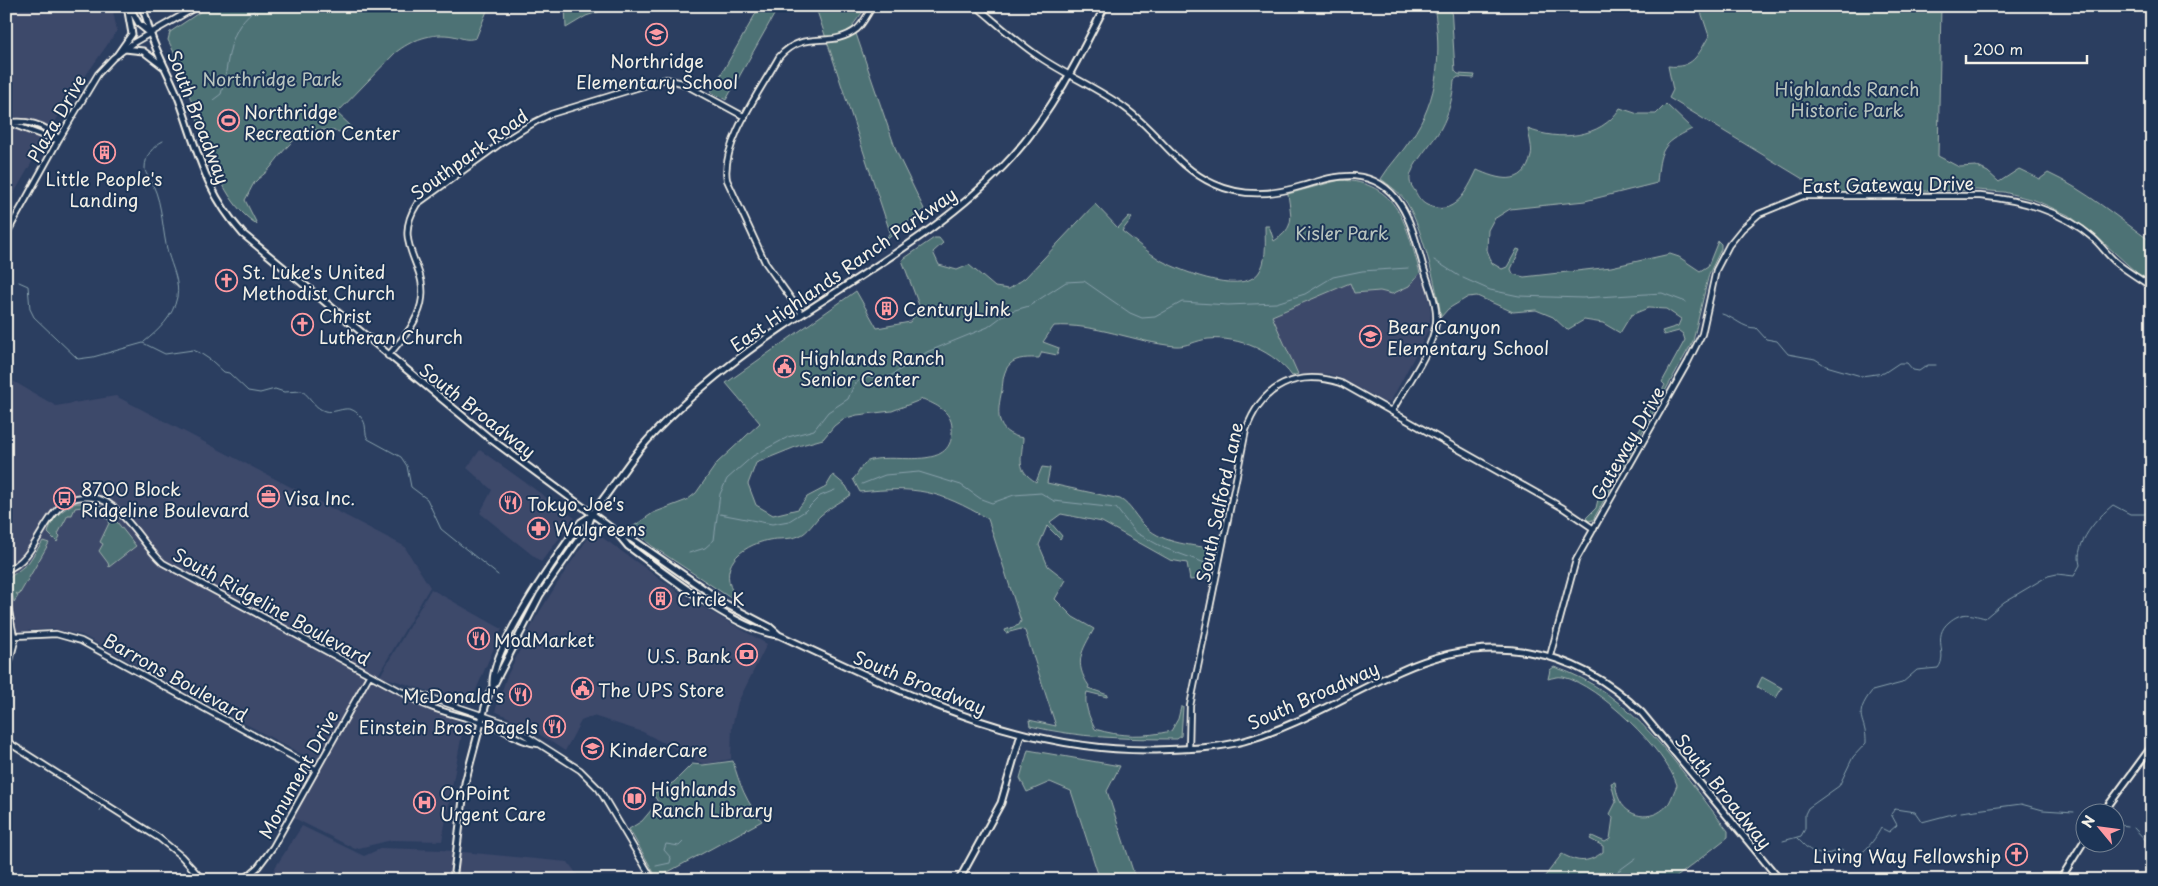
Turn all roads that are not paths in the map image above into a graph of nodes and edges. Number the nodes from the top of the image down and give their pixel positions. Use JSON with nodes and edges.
{"nodes":[{"id":1,"x":128,"y":6,"type":"edge"},
{"id":2,"x":141,"y":6,"type":"edge"},
{"id":3,"x":198,"y":6,"type":"edge"},
{"id":4,"x":872,"y":6,"type":"edge"},
{"id":5,"x":976,"y":6,"type":"edge"},
{"id":6,"x":1105,"y":6,"type":"edge"},
{"id":7,"x":150,"y":33,"type":"junction"},
{"id":8,"x":125,"y":49,"type":"junction"},
{"id":9,"x":118,"y":54,"type":"junction"},
{"id":10,"x":166,"y":69,"type":"junction"},
{"id":11,"x":1070,"y":76,"type":"junction"},
{"id":12,"x":745,"y":117,"type":"junction"},
{"id":13,"x":7,"y":123,"type":"edge"},
{"id":14,"x":59,"y":138,"type":"junction"},
{"id":15,"x":6,"y":235,"type":"edge"},
{"id":16,"x":1729,"y":245,"type":"joint"},
{"id":17,"x":2152,"y":287,"type":"edge"},
{"id":18,"x":802,"y":314,"type":"junction"},
{"id":19,"x":388,"y":356,"type":"junction"},
{"id":20,"x":1392,"y":411,"type":"junction"},
{"id":21,"x":592,"y":514,"type":"junction"},
{"id":22,"x":1594,"y":529,"type":"junction"},
{"id":23,"x":618,"y":533,"type":"junction"},
{"id":24,"x":6,"y":570,"type":"edge"},
{"id":25,"x":6,"y":597,"type":"edge"},
{"id":26,"x":15,"y":636,"type":"junction"},
{"id":27,"x":779,"y":636,"type":"junction"},
{"id":28,"x":1550,"y":656,"type":"junction"},
{"id":29,"x":6,"y":676,"type":"edge"},
{"id":30,"x":369,"y":676,"type":"junction"},
{"id":31,"x":402,"y":692,"type":"junction"},
{"id":32,"x":482,"y":714,"type":"junction"},
{"id":33,"x":480,"y":722,"type":"junction"},
{"id":34,"x":1021,"y":734,"type":"junction"},
{"id":35,"x":6,"y":741,"type":"edge"},
{"id":36,"x":538,"y":744,"type":"junction"},
{"id":37,"x":2152,"y":746,"type":"edge"},
{"id":38,"x":1189,"y":749,"type":"junction"},
{"id":39,"x":317,"y":770,"type":"junction"},
{"id":40,"x":2109,"y":804,"type":"edge"},
{"id":41,"x":2076,"y":854,"type":"edge"},
{"id":42,"x":204,"y":880,"type":"edge"},
{"id":43,"x":243,"y":880,"type":"edge"},
{"id":44,"x":453,"y":880,"type":"edge"},
{"id":45,"x":653,"y":880,"type":"edge"},
{"id":46,"x":959,"y":880,"type":"edge"},
{"id":47,"x":1780,"y":880,"type":"edge"},
{"id":48,"x":2060,"y":880,"type":"edge"}],
"edges":[{"from":1,"to":7,"type":"main road","name":"South Broadway"},
{"from":1,"to":9,"type":"main road"},
{"from":2,"to":7,"type":"main road","name":"South Broadway"},
{"from":3,"to":7,"type":"street","name":"Plaza Drive"},
{"from":4,"to":12,"type":"street"},
{"from":5,"to":11,"type":"street"},
{"from":6,"to":11,"type":"main road","name":"East Highlands Ranch Parkway"},
{"from":7,"to":8,"type":"street","name":"Plaza Drive"},
{"from":7,"to":10,"type":"main road","name":"South Broadway"},
{"from":8,"to":9,"type":"street","name":"Plaza Drive"},
{"from":8,"to":10,"type":"main road"},
{"from":9,"to":14,"type":"street","name":"Plaza Drive"},
{"from":10,"to":19,"type":"main road","name":"South Broadway"},
{"from":11,"to":18,"type":"main road","name":"East Highlands Ranch Parkway"},
{"from":11,"to":20,"type":"street"},
{"from":12,"to":18,"type":"street"},
{"from":12,"to":19,"type":"street","name":"Southpark Road"},
{"from":13,"to":14,"type":"street"},
{"from":14,"to":15,"type":"street","name":"Plaza Drive"},
{"from":16,"to":17,"type":"street","name":"East Gateway Drive"},
{"from":16,"to":22,"type":"street","name":"Gateway Drive"},
{"from":18,"to":21,"type":"main road","name":"East Highlands Ranch Parkway"},
{"from":19,"to":21,"type":"main road","name":"South Broadway"},
{"from":20,"to":22,"type":"street","name":"South Salford Lane"},
{"from":20,"to":38,"type":"street","name":"South Salford Lane"},
{"from":21,"to":23,"type":"main road","name":"South Broadway"},
{"from":21,"to":32,"type":"main road","name":"East Highlands Ranch Parkway"},
{"from":22,"to":28,"type":"street","name":"Gateway Drive"},
{"from":23,"to":27,"type":"main road","name":"South Broadway"},
{"from":23,"to":27,"type":"main road","name":"South Broadway"},
{"from":24,"to":30,"type":"street","name":"South Ridgeline Boulevard"},
{"from":25,"to":26,"type":"street"},
{"from":26,"to":29,"type":"street"},
{"from":26,"to":39,"type":"street","name":"Barrons Boulevard"},
{"from":27,"to":34,"type":"main road","name":"South Broadway"},
{"from":28,"to":38,"type":"main road","name":"South Broadway"},
{"from":28,"to":47,"type":"main road","name":"South Broadway"},
{"from":30,"to":31,"type":"street","name":"South Ridgeline Boulevard"},
{"from":30,"to":39,"type":"street","name":"Monument Drive"},
{"from":31,"to":32,"type":"street","name":"South Ridgeline Boulevard"},
{"from":31,"to":33,"type":"street","name":"South Ridgeline Boulevard"},
{"from":32,"to":33,"type":"main road","name":"East Highlands Ranch Parkway"},
{"from":32,"to":36,"type":"street","name":"South Ridgeline Boulevard"},
{"from":33,"to":36,"type":"street","name":"South Ridgeline Boulevard"},
{"from":33,"to":44,"type":"main road","name":"East Highlands Ranch Parkway"},
{"from":34,"to":38,"type":"main road","name":"South Broadway"},
{"from":34,"to":46,"type":"main road"},
{"from":35,"to":42,"type":"street"},
{"from":36,"to":45,"type":"street"},
{"from":37,"to":40,"type":"main road"},
{"from":39,"to":43,"type":"street","name":"Monument Drive"},
{"from":41,"to":48,"type":"main road"}]}
